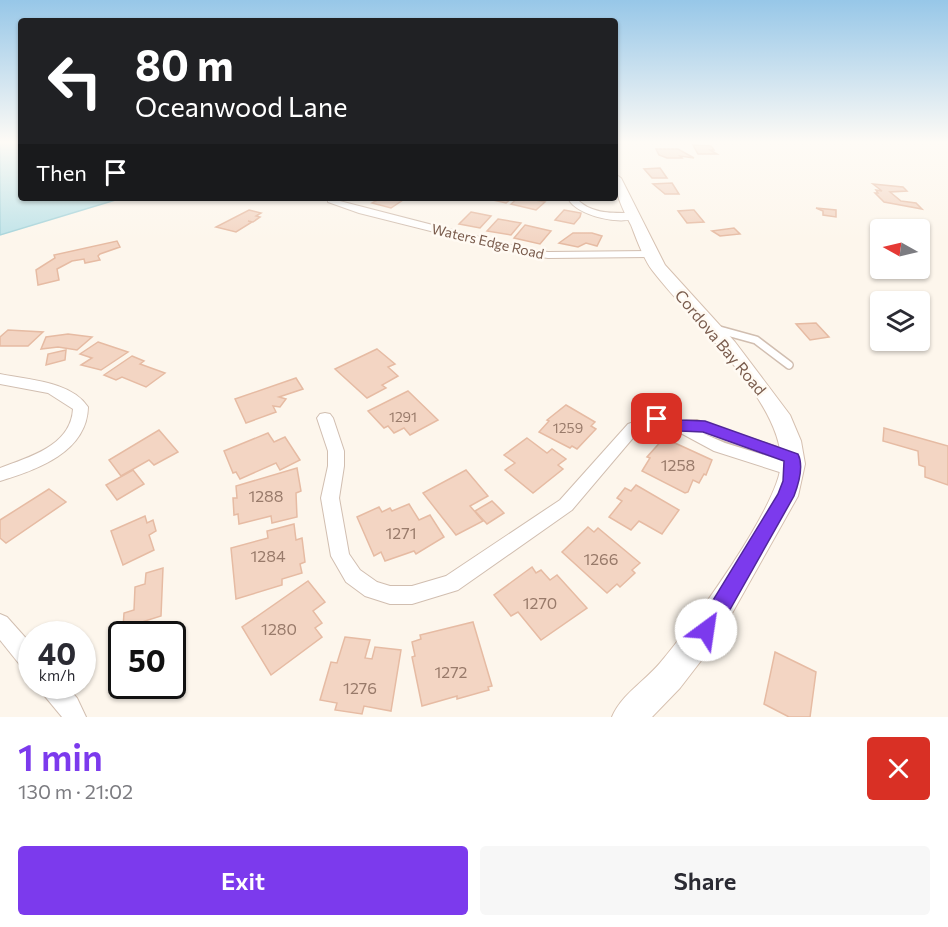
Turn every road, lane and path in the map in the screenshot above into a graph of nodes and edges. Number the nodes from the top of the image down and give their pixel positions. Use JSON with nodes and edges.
{"nodes":[{"id":1,"x":618,"y":184,"type":"edge"},
{"id":2,"x":334,"y":201,"type":"edge"},
{"id":3,"x":571,"y":201,"type":"edge"},
{"id":4,"x":633,"y":212,"type":"junction"},
{"id":5,"x":650,"y":254,"type":"junction"},
{"id":6,"x":713,"y":328,"type":"junction"},
{"id":7,"x":789,"y":365,"type":"dead end"},
{"id":8,"x":0,"y":379,"type":"edge"},
{"id":9,"x":325,"y":418,"type":"dead end"},
{"id":10,"x":792,"y":464,"type":"junction"},
{"id":11,"x":0,"y":475,"type":"edge"},
{"id":12,"x":0,"y":624,"type":"edge"},
{"id":13,"x":18,"y":645,"type":"edge"},
{"id":14,"x":63,"y":699,"type":"edge"},
{"id":15,"x":74,"y":717,"type":"edge"},
{"id":16,"x":629,"y":717,"type":"edge"}],
"edges":[{"from":1,"to":4,"type":"main road","name":"Cordova Bay Road"},
{"from":2,"to":5,"type":"street","name":"Waters Edge Road"},
{"from":3,"to":4,"type":"street"},
{"from":4,"to":5,"type":"main road","name":"Cordova Bay Road"},
{"from":5,"to":6,"type":"main road","name":"Cordova Bay Road"},
{"from":6,"to":7,"type":"lane"},
{"from":6,"to":10,"type":"main road","name":"Cordova Bay Road"},
{"from":8,"to":11,"type":"street"},
{"from":9,"to":10,"type":"street"},
{"from":10,"to":16,"type":"main road","name":"Cordova Bay Road"},
{"from":12,"to":13,"type":"street"},
{"from":14,"to":15,"type":"street"}]}
